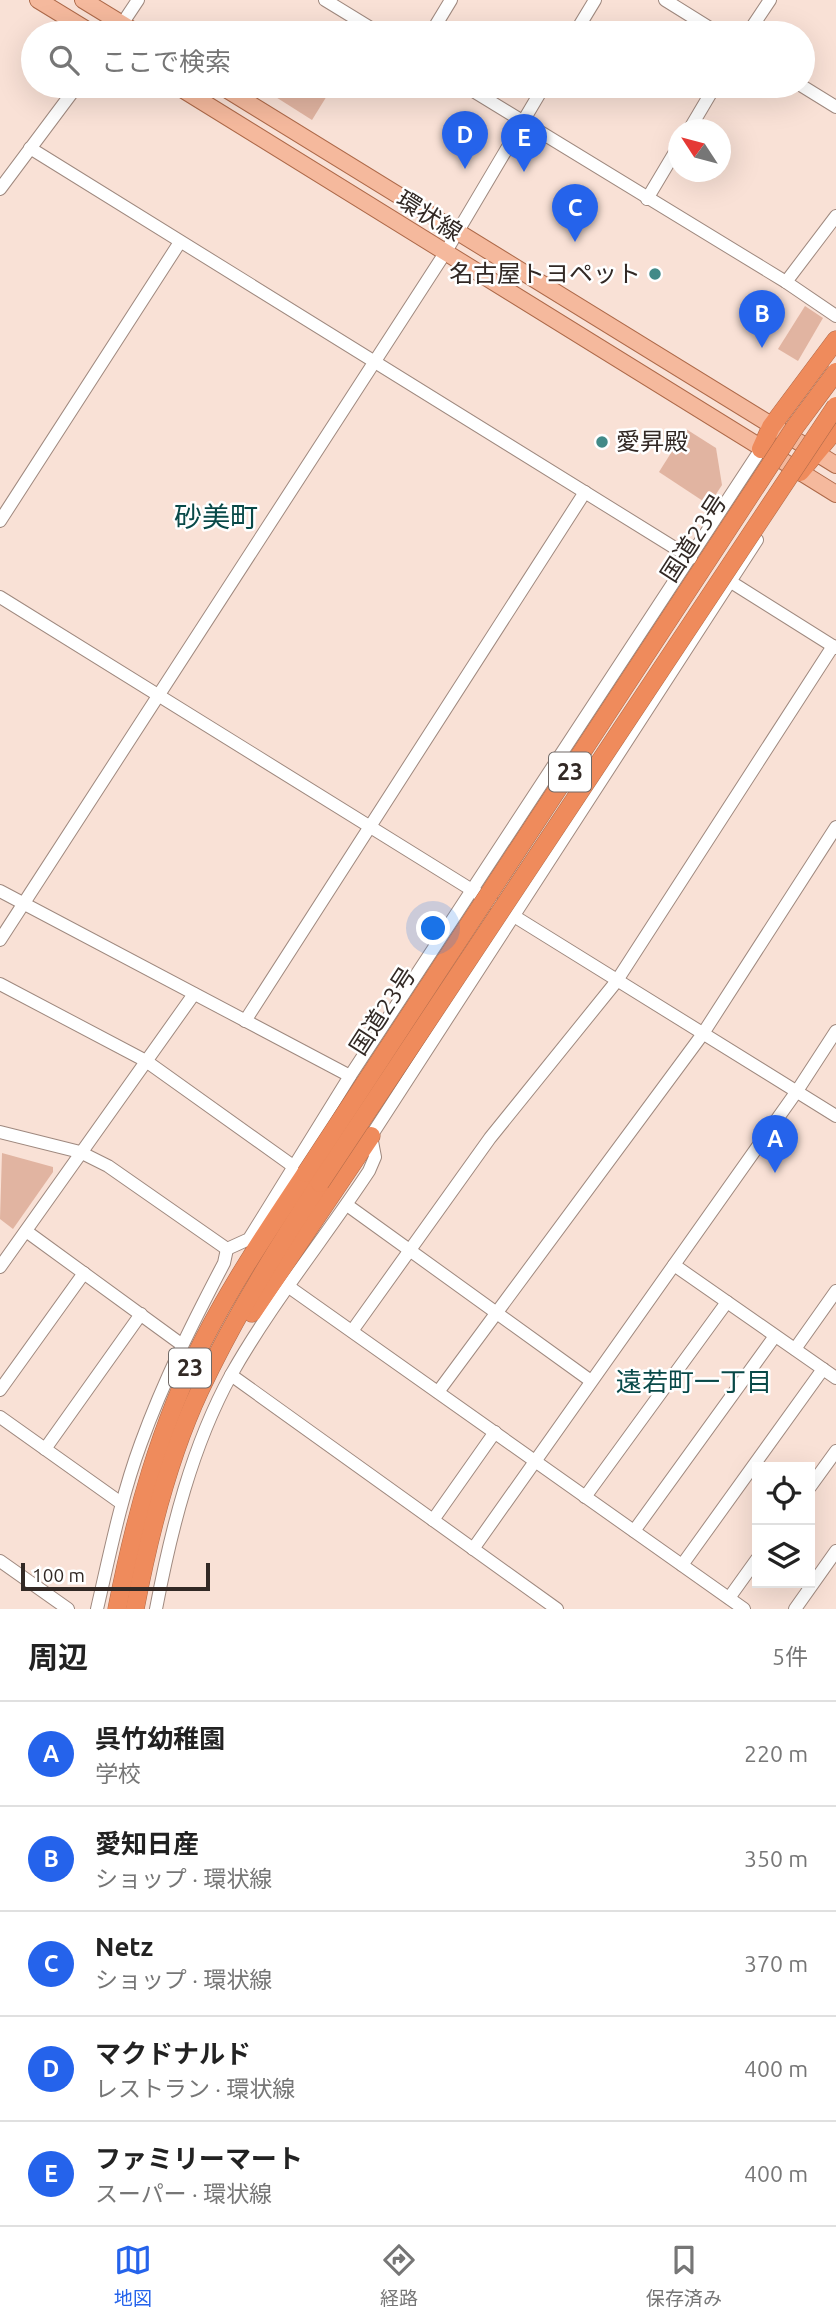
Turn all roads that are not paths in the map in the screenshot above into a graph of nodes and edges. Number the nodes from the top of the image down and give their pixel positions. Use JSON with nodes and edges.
{"nodes":[{"id":1,"x":38,"y":0,"type":"edge"},
{"id":2,"x":83,"y":0,"type":"edge"},
{"id":3,"x":138,"y":0,"type":"edge"},
{"id":4,"x":325,"y":0,"type":"edge"},
{"id":5,"x":451,"y":0,"type":"edge"},
{"id":6,"x":595,"y":0,"type":"edge"},
{"id":7,"x":665,"y":0,"type":"edge"},
{"id":8,"x":770,"y":0,"type":"edge"},
{"id":9,"x":72,"y":21,"type":"edge"},
{"id":10,"x":109,"y":21,"type":"edge"},
{"id":11,"x":124,"y":21,"type":"edge"},
{"id":12,"x":359,"y":21,"type":"edge"},
{"id":13,"x":438,"y":21,"type":"edge"},
{"id":14,"x":582,"y":21,"type":"edge"},
{"id":15,"x":699,"y":21,"type":"edge"},
{"id":16,"x":756,"y":21,"type":"edge"},
{"id":17,"x":815,"y":94,"type":"edge"},
{"id":18,"x":67,"y":98,"type":"edge"},
{"id":19,"x":196,"y":98,"type":"edge"},
{"id":20,"x":240,"y":98,"type":"edge"},
{"id":21,"x":485,"y":98,"type":"edge"},
{"id":22,"x":537,"y":98,"type":"edge"},
{"id":23,"x":708,"y":98,"type":"edge"},
{"id":24,"x":836,"y":107,"type":"edge"},
{"id":25,"x":696,"y":119,"type":"edge"},
{"id":26,"x":523,"y":121,"type":"junction"},
{"id":27,"x":30,"y":148,"type":"junction"},
{"id":28,"x":668,"y":163,"type":"edge"},
{"id":29,"x":0,"y":189,"type":"edge"},
{"id":30,"x":647,"y":199,"type":"junction"},
{"id":31,"x":836,"y":216,"type":"edge"},
{"id":32,"x":457,"y":233,"type":"junction"},
{"id":33,"x":180,"y":242,"type":"junction"},
{"id":34,"x":445,"y":253,"type":"junction"},
{"id":35,"x":786,"y":282,"type":"junction"},
{"id":36,"x":836,"y":316,"type":"edge"},
{"id":37,"x":836,"y":340,"type":"edge"},
{"id":38,"x":373,"y":361,"type":"junction"},
{"id":39,"x":836,"y":372,"type":"edge"},
{"id":40,"x":836,"y":406,"type":"edge"},
{"id":41,"x":771,"y":428,"type":"junction"},
{"id":42,"x":836,"y":429,"type":"edge"},
{"id":43,"x":761,"y":449,"type":"junction"},
{"id":44,"x":818,"y":453,"type":"junction"},
{"id":45,"x":836,"y":465,"type":"edge"},
{"id":46,"x":800,"y":472,"type":"junction"},
{"id":47,"x":585,"y":492,"type":"junction"},
{"id":48,"x":836,"y":494,"type":"edge"},
{"id":49,"x":0,"y":521,"type":"edge"},
{"id":50,"x":691,"y":558,"type":"junction"},
{"id":51,"x":731,"y":582,"type":"junction"},
{"id":52,"x":0,"y":597,"type":"edge"},
{"id":53,"x":835,"y":647,"type":"edge"},
{"id":54,"x":158,"y":695,"type":"junction"},
{"id":55,"x":370,"y":826,"type":"junction"},
{"id":56,"x":836,"y":827,"type":"edge"},
{"id":57,"x":473,"y":890,"type":"junction"},
{"id":58,"x":0,"y":891,"type":"edge"},
{"id":59,"x":23,"y":903,"type":"junction"},
{"id":60,"x":513,"y":917,"type":"junction"},
{"id":61,"x":0,"y":940,"type":"edge"},
{"id":62,"x":617,"y":982,"type":"junction"},
{"id":63,"x":0,"y":984,"type":"edge"},
{"id":64,"x":194,"y":994,"type":"junction"},
{"id":65,"x":245,"y":1021,"type":"junction"},
{"id":66,"x":836,"y":1031,"type":"edge"},
{"id":67,"x":702,"y":1035,"type":"junction"},
{"id":68,"x":146,"y":1061,"type":"junction"},
{"id":69,"x":350,"y":1076,"type":"junction"},
{"id":70,"x":797,"y":1091,"type":"junction"},
{"id":71,"x":836,"y":1116,"type":"edge"},
{"id":72,"x":1,"y":1134,"type":"edge"},
{"id":73,"x":371,"y":1136,"type":"junction"},
{"id":74,"x":80,"y":1152,"type":"junction"},
{"id":75,"x":293,"y":1166,"type":"junction"},
{"id":76,"x":347,"y":1205,"type":"junction"},
{"id":77,"x":26,"y":1231,"type":"junction"},
{"id":78,"x":259,"y":1248,"type":"junction"},
{"id":79,"x":227,"y":1249,"type":"junction"},
{"id":80,"x":410,"y":1250,"type":"junction"},
{"id":81,"x":674,"y":1265,"type":"junction"},
{"id":82,"x":0,"y":1267,"type":"edge"},
{"id":83,"x":83,"y":1273,"type":"junction"},
{"id":84,"x":289,"y":1287,"type":"junction"},
{"id":85,"x":836,"y":1291,"type":"edge"},
{"id":86,"x":727,"y":1302,"type":"junction"},
{"id":87,"x":496,"y":1312,"type":"junction"},
{"id":88,"x":141,"y":1314,"type":"junction"},
{"id":89,"x":352,"y":1331,"type":"junction"},
{"id":90,"x":775,"y":1335,"type":"junction"},
{"id":91,"x":181,"y":1344,"type":"junction"},
{"id":92,"x":795,"y":1349,"type":"junction"},
{"id":93,"x":823,"y":1369,"type":"junction"},
{"id":94,"x":231,"y":1375,"type":"junction"},
{"id":95,"x":836,"y":1378,"type":"edge"},
{"id":96,"x":592,"y":1381,"type":"junction"},
{"id":97,"x":0,"y":1390,"type":"edge"},
{"id":98,"x":200,"y":1391,"type":"junction"},
{"id":99,"x":438,"y":1392,"type":"junction"},
{"id":100,"x":0,"y":1417,"type":"edge"},
{"id":101,"x":495,"y":1432,"type":"junction"},
{"id":102,"x":46,"y":1449,"type":"junction"},
{"id":103,"x":836,"y":1451,"type":"edge"},
{"id":104,"x":535,"y":1461,"type":"junction"},
{"id":105,"x":815,"y":1480,"type":"edge"},
{"id":106,"x":585,"y":1496,"type":"junction"},
{"id":107,"x":121,"y":1503,"type":"junction"},
{"id":108,"x":433,"y":1520,"type":"junction"},
{"id":109,"x":634,"y":1531,"type":"junction"},
{"id":110,"x":473,"y":1549,"type":"junction"},
{"id":111,"x":836,"y":1551,"type":"edge"},
{"id":112,"x":0,"y":1561,"type":"edge"},
{"id":113,"x":682,"y":1565,"type":"junction"},
{"id":114,"x":752,"y":1566,"type":"edge"},
{"id":115,"x":729,"y":1598,"type":"junction"},
{"id":116,"x":68,"y":1609,"type":"edge"},
{"id":117,"x":97,"y":1609,"type":"edge"},
{"id":118,"x":117,"y":1609,"type":"edge"},
{"id":119,"x":135,"y":1609,"type":"edge"},
{"id":120,"x":156,"y":1609,"type":"edge"},
{"id":121,"x":557,"y":1609,"type":"edge"},
{"id":122,"x":744,"y":1609,"type":"edge"},
{"id":123,"x":795,"y":1609,"type":"edge"}],
"edges":[{"from":1,"to":9,"type":"main road"},
{"from":2,"to":10,"type":"main road"},
{"from":3,"to":11,"type":"street"},
{"from":4,"to":12,"type":"street"},
{"from":5,"to":13,"type":"street"},
{"from":6,"to":14,"type":"street"},
{"from":7,"to":15,"type":"street"},
{"from":8,"to":16,"type":"street"},
{"from":17,"to":24,"type":"street"},
{"from":18,"to":27,"type":"street"},
{"from":19,"to":34,"type":"main road","name":"環状線"},
{"from":20,"to":32,"type":"main road","name":"環状線"},
{"from":21,"to":26,"type":"street"},
{"from":22,"to":26,"type":"street"},
{"from":23,"to":25,"type":"street"},
{"from":26,"to":30,"type":"street"},
{"from":26,"to":32,"type":"street"},
{"from":27,"to":29,"type":"street"},
{"from":27,"to":33,"type":"street"},
{"from":28,"to":30,"type":"street"},
{"from":30,"to":35,"type":"street"},
{"from":31,"to":35,"type":"street"},
{"from":32,"to":34,"type":"street"},
{"from":32,"to":41,"type":"main road","name":"環状線"},
{"from":33,"to":38,"type":"street"},
{"from":33,"to":49,"type":"street"},
{"from":34,"to":38,"type":"street"},
{"from":34,"to":43,"type":"main road","name":"環状線"},
{"from":35,"to":36,"type":"street"},
{"from":37,"to":41,"type":"highway"},
{"from":38,"to":47,"type":"street"},
{"from":38,"to":54,"type":"street"},
{"from":39,"to":78,"type":"highway","name":"国道23号","number":"23","bridge":true},
{"from":40,"to":78,"type":"highway","name":"国道23号","number":"23","bridge":true},
{"from":41,"to":43,"type":"highway"},
{"from":41,"to":44,"type":"main road","name":"環状線"},
{"from":42,"to":44,"type":"highway"},
{"from":43,"to":46,"type":"main road","name":"環状線"},
{"from":43,"to":50,"type":"street"},
{"from":44,"to":45,"type":"main road","name":"環状線"},
{"from":44,"to":46,"type":"highway"},
{"from":46,"to":48,"type":"main road","name":"環状線"},
{"from":46,"to":51,"type":"street"},
{"from":47,"to":50,"type":"street"},
{"from":47,"to":55,"type":"street"},
{"from":50,"to":57,"type":"street"},
{"from":51,"to":53,"type":"street"},
{"from":51,"to":60,"type":"street"},
{"from":52,"to":54,"type":"street"},
{"from":53,"to":62,"type":"street"},
{"from":54,"to":55,"type":"street"},
{"from":54,"to":59,"type":"street"},
{"from":55,"to":57,"type":"street"},
{"from":55,"to":65,"type":"street"},
{"from":56,"to":67,"type":"street"},
{"from":57,"to":60,"type":"street"},
{"from":57,"to":69,"type":"street"},
{"from":58,"to":59,"type":"street"},
{"from":59,"to":61,"type":"street"},
{"from":59,"to":64,"type":"street"},
{"from":60,"to":62,"type":"street"},
{"from":60,"to":73,"type":"street"},
{"from":62,"to":67,"type":"street"},
{"from":62,"to":80,"type":"street"},
{"from":63,"to":68,"type":"street"},
{"from":64,"to":65,"type":"street"},
{"from":64,"to":68,"type":"street"},
{"from":65,"to":69,"type":"street"},
{"from":66,"to":70,"type":"street"},
{"from":67,"to":70,"type":"street"},
{"from":67,"to":87,"type":"street"},
{"from":68,"to":74,"type":"street"},
{"from":68,"to":75,"type":"street"},
{"from":69,"to":75,"type":"street"},
{"from":70,"to":71,"type":"street"},
{"from":70,"to":81,"type":"street"},
{"from":72,"to":74,"type":"street"},
{"from":73,"to":76,"type":"street"},
{"from":73,"to":98,"type":"highway"},
{"from":74,"to":77,"type":"street"},
{"from":74,"to":79,"type":"street"},
{"from":75,"to":78,"type":"street"},
{"from":76,"to":80,"type":"street"},
{"from":76,"to":84,"type":"street"},
{"from":77,"to":82,"type":"street"},
{"from":77,"to":83,"type":"street"},
{"from":78,"to":79,"type":"street"},
{"from":78,"to":98,"type":"highway","name":"国道23号","number":"23"},
{"from":78,"to":118,"type":"highway","name":"国道23号","number":"23"},
{"from":79,"to":91,"type":"street"},
{"from":80,"to":87,"type":"street"},
{"from":80,"to":89,"type":"street"},
{"from":81,"to":86,"type":"street"},
{"from":81,"to":96,"type":"street"},
{"from":83,"to":88,"type":"street"},
{"from":83,"to":97,"type":"street"},
{"from":84,"to":89,"type":"street"},
{"from":84,"to":94,"type":"street"},
{"from":85,"to":92,"type":"street"},
{"from":86,"to":90,"type":"street"},
{"from":86,"to":106,"type":"street"},
{"from":87,"to":96,"type":"street"},
{"from":87,"to":99,"type":"street"},
{"from":88,"to":91,"type":"street"},
{"from":88,"to":102,"type":"street"},
{"from":89,"to":99,"type":"street"},
{"from":90,"to":92,"type":"street"},
{"from":90,"to":109,"type":"street"},
{"from":91,"to":107,"type":"street"},
{"from":92,"to":93,"type":"street"},
{"from":93,"to":95,"type":"street"},
{"from":93,"to":113,"type":"street"},
{"from":94,"to":108,"type":"street"},
{"from":94,"to":120,"type":"street"},
{"from":96,"to":104,"type":"street"},
{"from":98,"to":119,"type":"highway","name":"国道23号","number":"23"},
{"from":99,"to":101,"type":"street"},
{"from":100,"to":102,"type":"street"},
{"from":101,"to":104,"type":"street"},
{"from":101,"to":108,"type":"street"},
{"from":102,"to":107,"type":"street"},
{"from":103,"to":105,"type":"street"},
{"from":104,"to":106,"type":"street"},
{"from":104,"to":110,"type":"street"},
{"from":106,"to":109,"type":"street"},
{"from":107,"to":117,"type":"street"},
{"from":108,"to":110,"type":"street"},
{"from":109,"to":113,"type":"street"},
{"from":110,"to":121,"type":"street"},
{"from":111,"to":123,"type":"street"},
{"from":112,"to":116,"type":"street"},
{"from":113,"to":115,"type":"street"},
{"from":114,"to":115,"type":"street"},
{"from":115,"to":122,"type":"street"}]}
